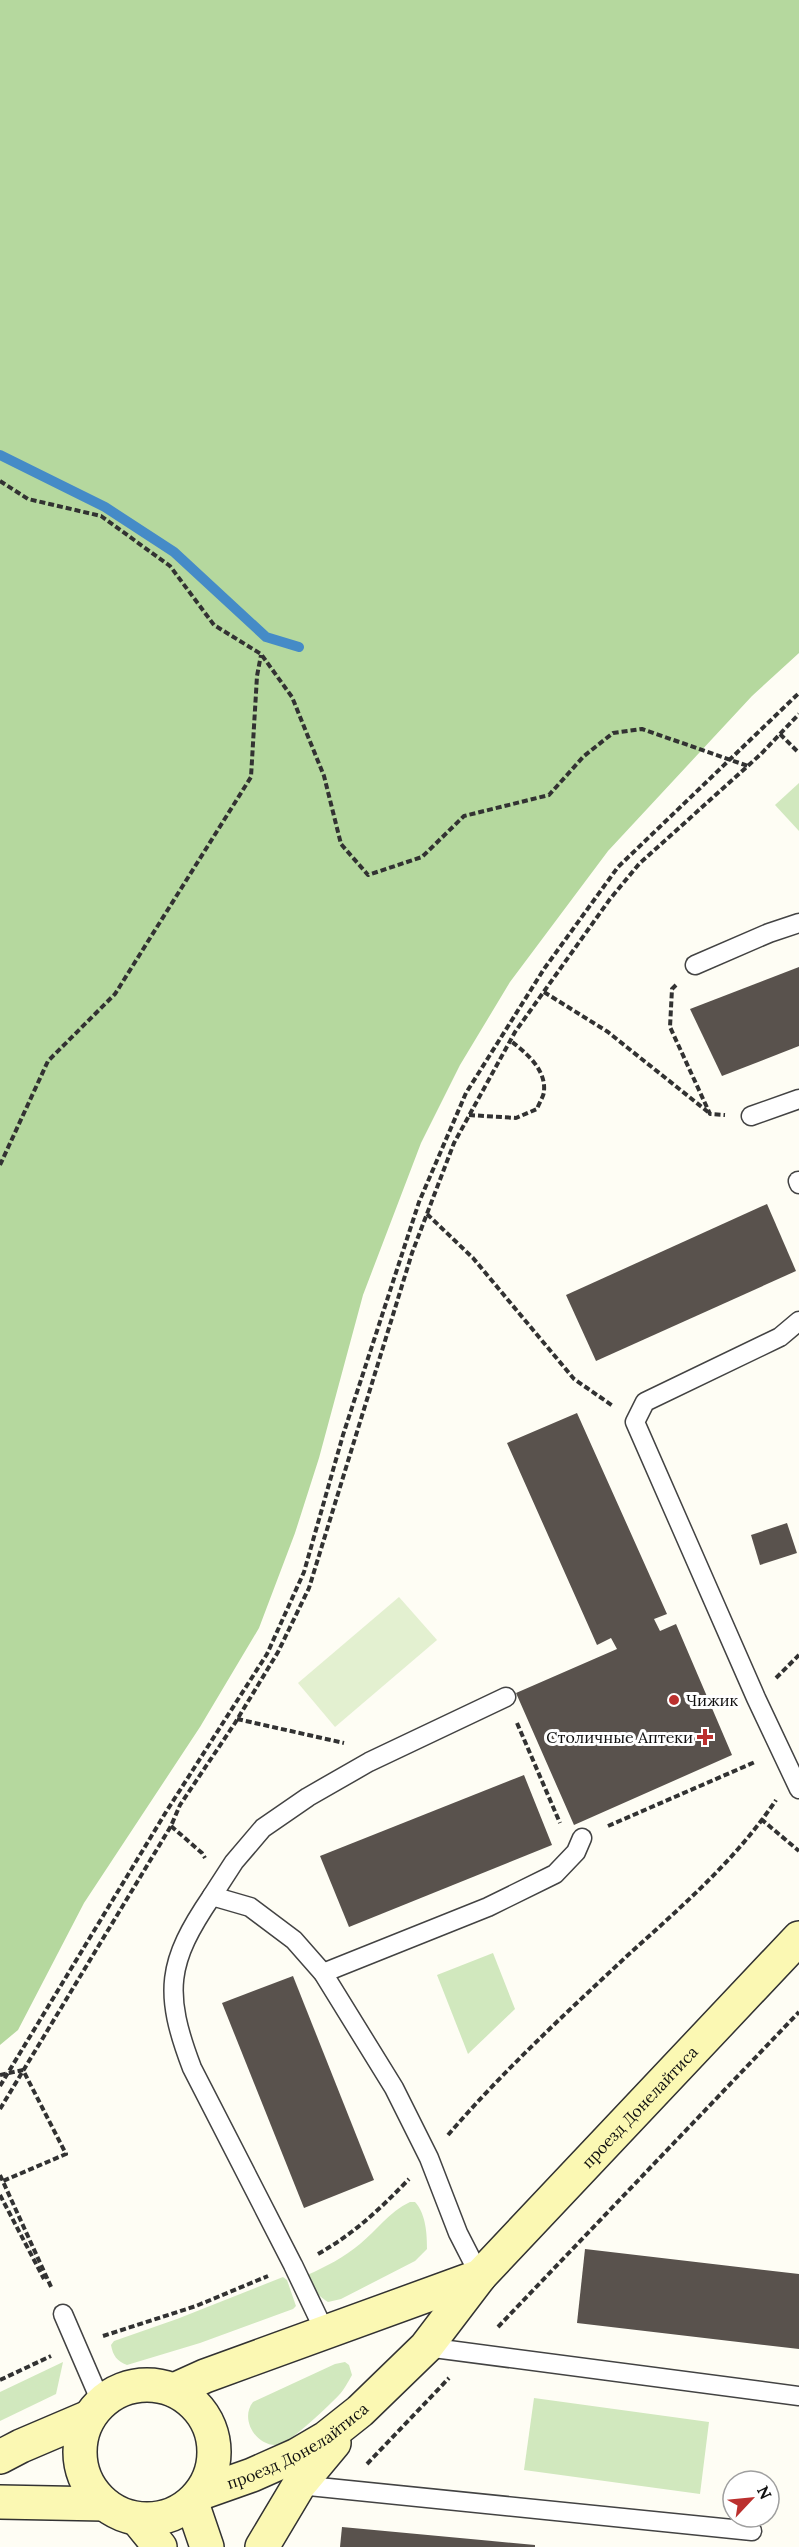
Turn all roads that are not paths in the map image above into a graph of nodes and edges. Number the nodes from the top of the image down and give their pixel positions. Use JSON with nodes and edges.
{"nodes":[{"id":1,"x":799,"y":923,"type":"edge"},
{"id":2,"x":695,"y":965,"type":"road end"},
{"id":3,"x":799,"y":1099,"type":"edge"},
{"id":4,"x":751,"y":1116,"type":"road end"},
{"id":5,"x":799,"y":1321,"type":"edge"},
{"id":6,"x":506,"y":1698,"type":"road end"},
{"id":7,"x":795,"y":1782,"type":"edge"},
{"id":8,"x":582,"y":1838,"type":"road end"},
{"id":9,"x":212,"y":1896,"type":"junction"},
{"id":10,"x":799,"y":1938,"type":"edge"},
{"id":11,"x":323,"y":1973,"type":"junction"},
{"id":12,"x":480,"y":2276,"type":"junction"},
{"id":13,"x":63,"y":2314,"type":"road end"},
{"id":14,"x":325,"y":2332,"type":"junction"},
{"id":15,"x":426,"y":2347,"type":"junction"},
{"id":16,"x":174,"y":2390,"type":"junction"},
{"id":17,"x":799,"y":2396,"type":"edge"},
{"id":18,"x":95,"y":2410,"type":"junction"},
{"id":19,"x":360,"y":2411,"type":"junction"},
{"id":20,"x":0,"y":2457,"type":"edge"},
{"id":21,"x":299,"y":2485,"type":"junction"},
{"id":22,"x":196,"y":2498,"type":"junction"},
{"id":23,"x":0,"y":2502,"type":"edge"},
{"id":24,"x":104,"y":2504,"type":"junction"},
{"id":25,"x":138,"y":2520,"type":"junction"},
{"id":26,"x":752,"y":2531,"type":"dead end"},
{"id":27,"x":160,"y":2547,"type":"edge"},
{"id":28,"x":207,"y":2547,"type":"edge"},
{"id":29,"x":262,"y":2547,"type":"edge"}],
"edges":[{"from":1,"to":2,"type":"lane"},
{"from":3,"to":4,"type":"lane"},
{"from":5,"to":7,"type":"lane"},
{"from":6,"to":9,"type":"lane"},
{"from":8,"to":11,"type":"lane"},
{"from":9,"to":11,"type":"lane"},
{"from":9,"to":14,"type":"lane"},
{"from":10,"to":12,"type":"street","name":"проезд Донелайтиса"},
{"from":11,"to":12,"type":"lane"},
{"from":12,"to":14,"type":"street","name":"проезд Донелайтиса"},
{"from":12,"to":15,"type":"street","name":"проезд Донелайтиса"},
{"from":13,"to":18,"type":"lane"},
{"from":14,"to":16,"type":"street","name":"проезд Донелайтиса"},
{"from":15,"to":17,"type":"lane"},
{"from":15,"to":19,"type":"street","name":"проезд Донелайтиса"},
{"from":16,"to":18,"type":"street","name":"проезд Донелайтиса"},
{"from":16,"to":22,"type":"street","name":"проезд Донелайтиса"},
{"from":18,"to":20,"type":"street","name":"проезд Донелайтиса"},
{"from":18,"to":24,"type":"street"},
{"from":19,"to":21,"type":"street"},
{"from":19,"to":22,"type":"street","name":"проезд Донелайтиса"},
{"from":21,"to":26,"type":"lane"},
{"from":21,"to":29,"type":"street"},
{"from":22,"to":25,"type":"street","name":"проезд Донелайтиса"},
{"from":22,"to":28,"type":"street"},
{"from":23,"to":24,"type":"street"},
{"from":24,"to":25,"type":"street"},
{"from":25,"to":27,"type":"street"}]}
